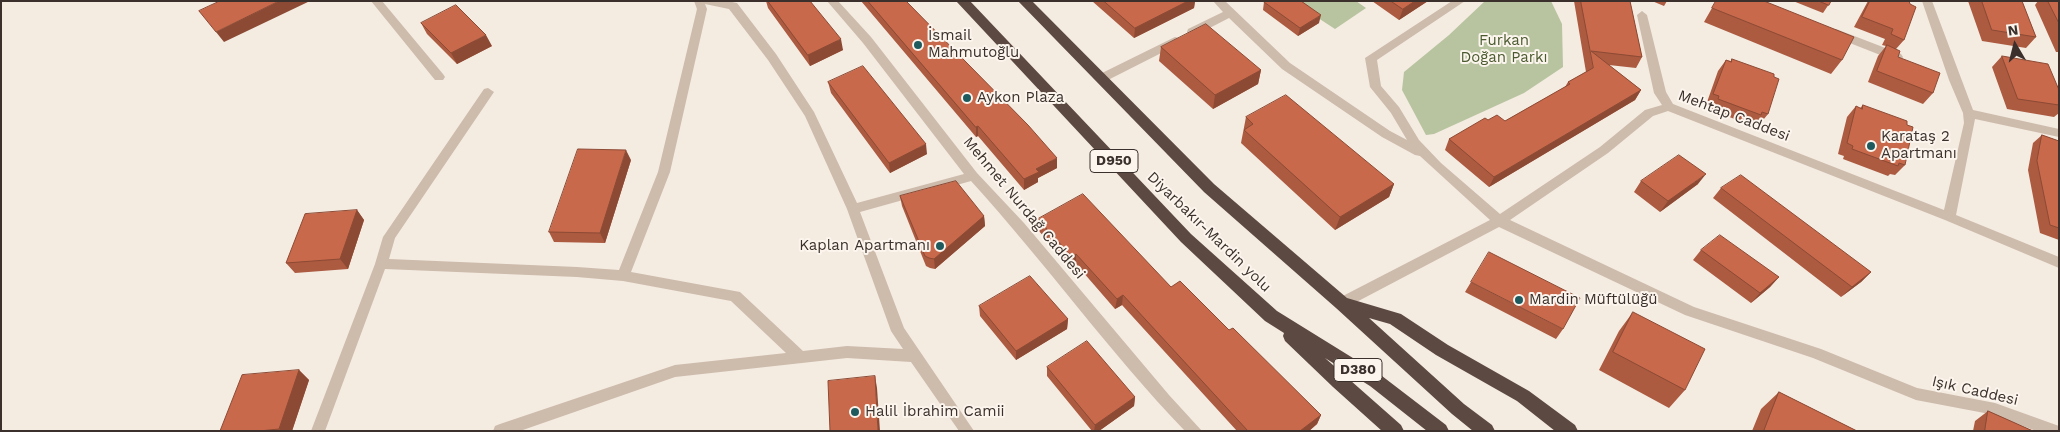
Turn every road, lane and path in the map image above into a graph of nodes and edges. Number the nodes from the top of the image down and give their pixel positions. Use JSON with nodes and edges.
{"nodes":[{"id":1,"x":376,"y":1,"type":"edge"},
{"id":2,"x":699,"y":1,"type":"edge"},
{"id":3,"x":709,"y":1,"type":"edge"},
{"id":4,"x":832,"y":1,"type":"edge"},
{"id":5,"x":962,"y":1,"type":"edge"},
{"id":6,"x":1024,"y":1,"type":"edge"},
{"id":7,"x":1218,"y":1,"type":"edge"},
{"id":8,"x":1460,"y":1,"type":"edge"},
{"id":9,"x":1927,"y":1,"type":"edge"},
{"id":10,"x":1230,"y":13,"type":"junction"},
{"id":11,"x":1642,"y":15,"type":"dead end"},
{"id":12,"x":1822,"y":27,"type":"edge"},
{"id":13,"x":1910,"y":63,"type":"edge"},
{"id":14,"x":1937,"y":73,"type":"edge"},
{"id":15,"x":439,"y":77,"type":"dead end"},
{"id":16,"x":1102,"y":78,"type":"junction"},
{"id":17,"x":1955,"y":80,"type":"junction"},
{"id":18,"x":488,"y":92,"type":"dead end"},
{"id":19,"x":1669,"y":107,"type":"junction"},
{"id":20,"x":1969,"y":113,"type":"junction"},
{"id":21,"x":2059,"y":134,"type":"edge"},
{"id":22,"x":1427,"y":156,"type":"junction"},
{"id":23,"x":973,"y":176,"type":"junction"},
{"id":24,"x":853,"y":209,"type":"junction"},
{"id":25,"x":1949,"y":217,"type":"junction"},
{"id":26,"x":1499,"y":221,"type":"junction"},
{"id":27,"x":2059,"y":263,"type":"edge"},
{"id":28,"x":381,"y":264,"type":"junction"},
{"id":29,"x":623,"y":276,"type":"junction"},
{"id":30,"x":1342,"y":303,"type":"junction"},
{"id":31,"x":1271,"y":316,"type":"junction"},
{"id":32,"x":915,"y":356,"type":"junction"},
{"id":33,"x":800,"y":357,"type":"junction"},
{"id":34,"x":1188,"y":429,"type":"edge"},
{"id":35,"x":318,"y":431,"type":"edge"},
{"id":36,"x":500,"y":431,"type":"edge"},
{"id":37,"x":967,"y":431,"type":"edge"},
{"id":38,"x":1395,"y":431,"type":"edge"},
{"id":39,"x":1440,"y":431,"type":"edge"},
{"id":40,"x":1486,"y":431,"type":"edge"},
{"id":41,"x":1568,"y":431,"type":"edge"},
{"id":42,"x":2054,"y":431,"type":"edge"}],
"edges":[{"from":1,"to":15,"type":"street"},
{"from":2,"to":29,"type":"street"},
{"from":3,"to":24,"type":"street"},
{"from":4,"to":23,"type":"street","name":"Mehmet Nurdağ Caddesi"},
{"from":5,"to":31,"type":"highway","name":"Diyarbakır-Mardin yolu","number":"D950"},
{"from":6,"to":16,"type":"highway","name":"Diyarbakır-Mardin yolu"},
{"from":7,"to":10,"type":"street"},
{"from":8,"to":22,"type":"street"},
{"from":9,"to":17,"type":"street"},
{"from":10,"to":16,"type":"street"},
{"from":10,"to":22,"type":"street"},
{"from":11,"to":19,"type":"street"},
{"from":12,"to":13,"type":"street"},
{"from":14,"to":17,"type":"street"},
{"from":16,"to":30,"type":"highway","name":"Diyarbakır-Mardin yolu"},
{"from":17,"to":20,"type":"street"},
{"from":18,"to":28,"type":"street"},
{"from":19,"to":25,"type":"street","name":"Mehtap Caddesi"},
{"from":19,"to":26,"type":"street","name":"Mehtap Caddesi"},
{"from":20,"to":21,"type":"street"},
{"from":20,"to":25,"type":"street"},
{"from":22,"to":26,"type":"street","name":"Işık Caddesi"},
{"from":23,"to":24,"type":"street"},
{"from":23,"to":34,"type":"street","name":"Mehmet Nurdağ Caddesi"},
{"from":24,"to":32,"type":"street"},
{"from":25,"to":27,"type":"street","name":"Mehtap Caddesi"},
{"from":26,"to":30,"type":"street","name":"Mehtap Caddesi"},
{"from":26,"to":42,"type":"street","name":"Işık Caddesi"},
{"from":28,"to":29,"type":"street"},
{"from":28,"to":35,"type":"street"},
{"from":29,"to":33,"type":"street"},
{"from":30,"to":40,"type":"highway","name":"Diyarbakır-Mardin yolu","number":"D380"},
{"from":30,"to":41,"type":"highway"},
{"from":31,"to":38,"type":"highway","number":"D950"},
{"from":31,"to":39,"type":"highway","name":"Diyarbakır-Mardin yolu","number":"D380"},
{"from":32,"to":33,"type":"street"},
{"from":32,"to":37,"type":"street"},
{"from":33,"to":36,"type":"street"}]}
